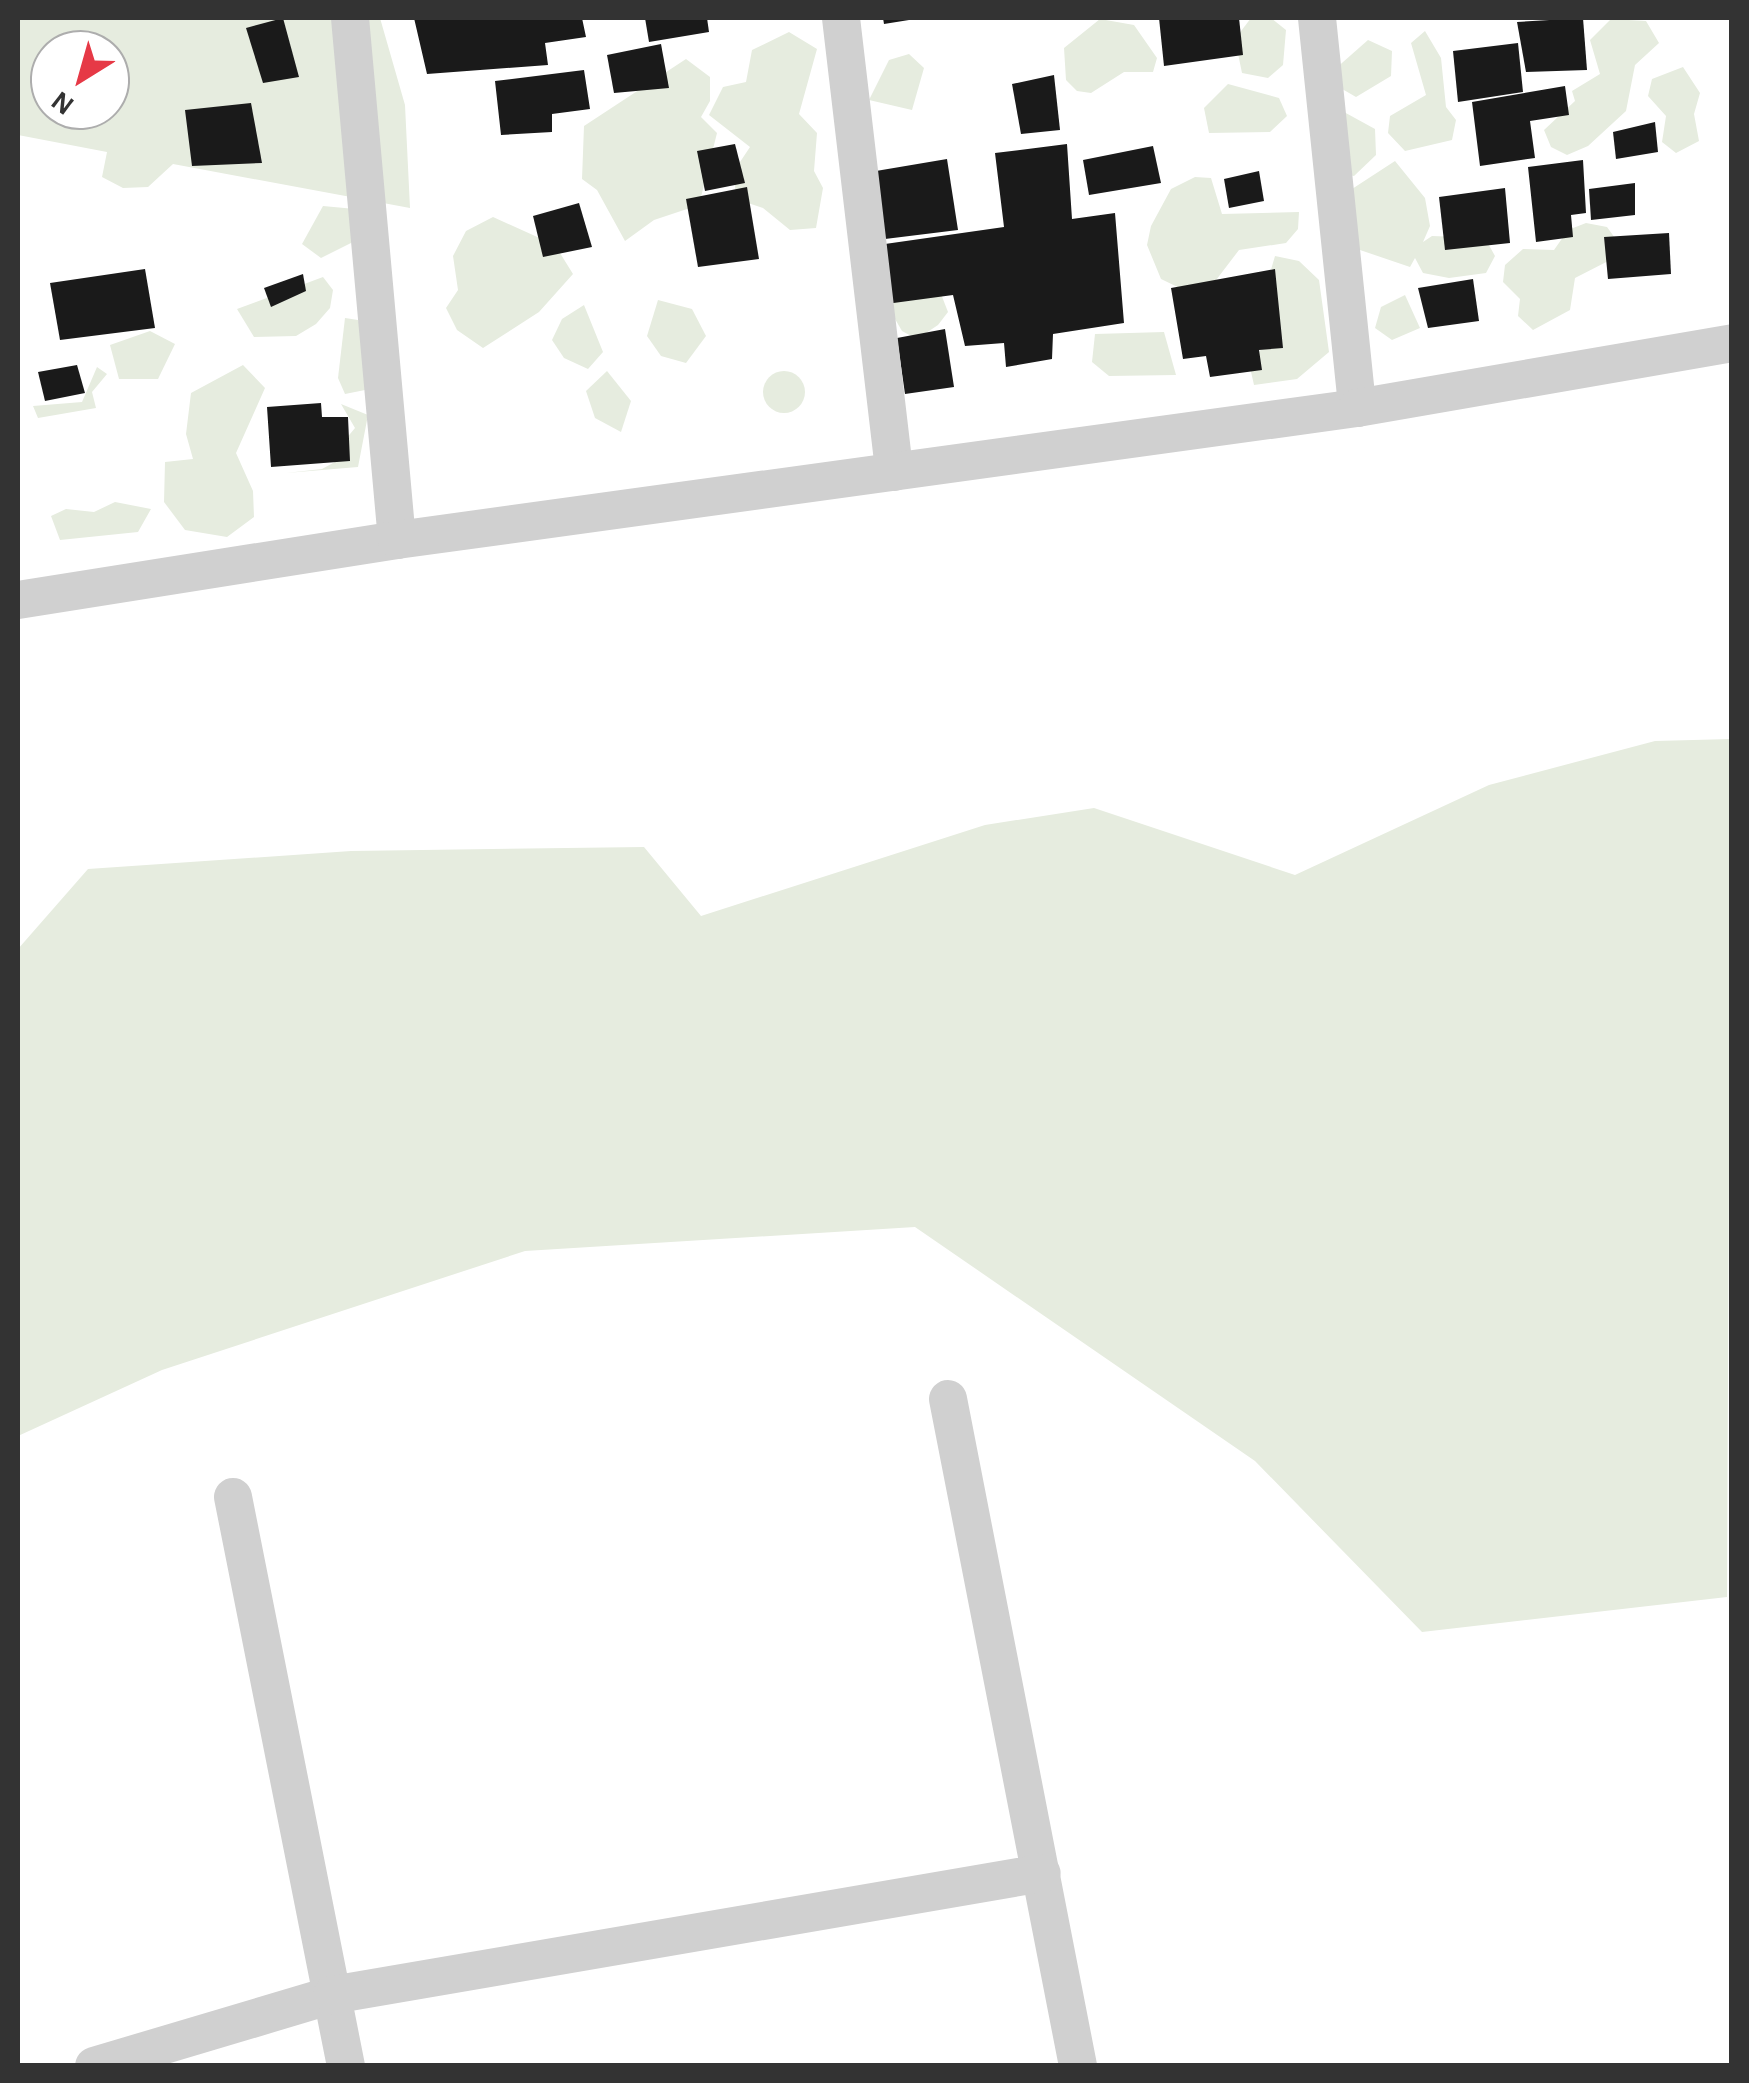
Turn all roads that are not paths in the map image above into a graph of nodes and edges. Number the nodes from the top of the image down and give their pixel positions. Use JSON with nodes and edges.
{"nodes":[{"id":1,"x":350,"y":18,"type":"edge"},
{"id":2,"x":841,"y":18,"type":"edge"},
{"id":3,"x":1317,"y":18,"type":"edge"},
{"id":4,"x":1732,"y":343,"type":"edge"},
{"id":5,"x":1358,"y":408,"type":"junction"},
{"id":6,"x":894,"y":472,"type":"junction"},
{"id":7,"x":397,"y":540,"type":"junction"},
{"id":8,"x":18,"y":600,"type":"edge"},
{"id":9,"x":948,"y":1399,"type":"dead end"},
{"id":10,"x":233,"y":1496,"type":"dead end"},
{"id":11,"x":1042,"y":1873,"type":"junction"},
{"id":12,"x":332,"y":1995,"type":"junction"},
{"id":13,"x":94,"y":2066,"type":"edge"},
{"id":14,"x":346,"y":2066,"type":"edge"},
{"id":15,"x":1078,"y":2066,"type":"edge"}],
"edges":[{"from":1,"to":7,"type":"street"},
{"from":2,"to":6,"type":"street"},
{"from":3,"to":5,"type":"street"},
{"from":4,"to":5,"type":"street"},
{"from":5,"to":6,"type":"street"},
{"from":6,"to":7,"type":"street"},
{"from":7,"to":8,"type":"street"},
{"from":9,"to":11,"type":"street"},
{"from":10,"to":12,"type":"street"},
{"from":11,"to":12,"type":"street"},
{"from":11,"to":15,"type":"street"},
{"from":12,"to":13,"type":"street"},
{"from":12,"to":14,"type":"street"}]}
